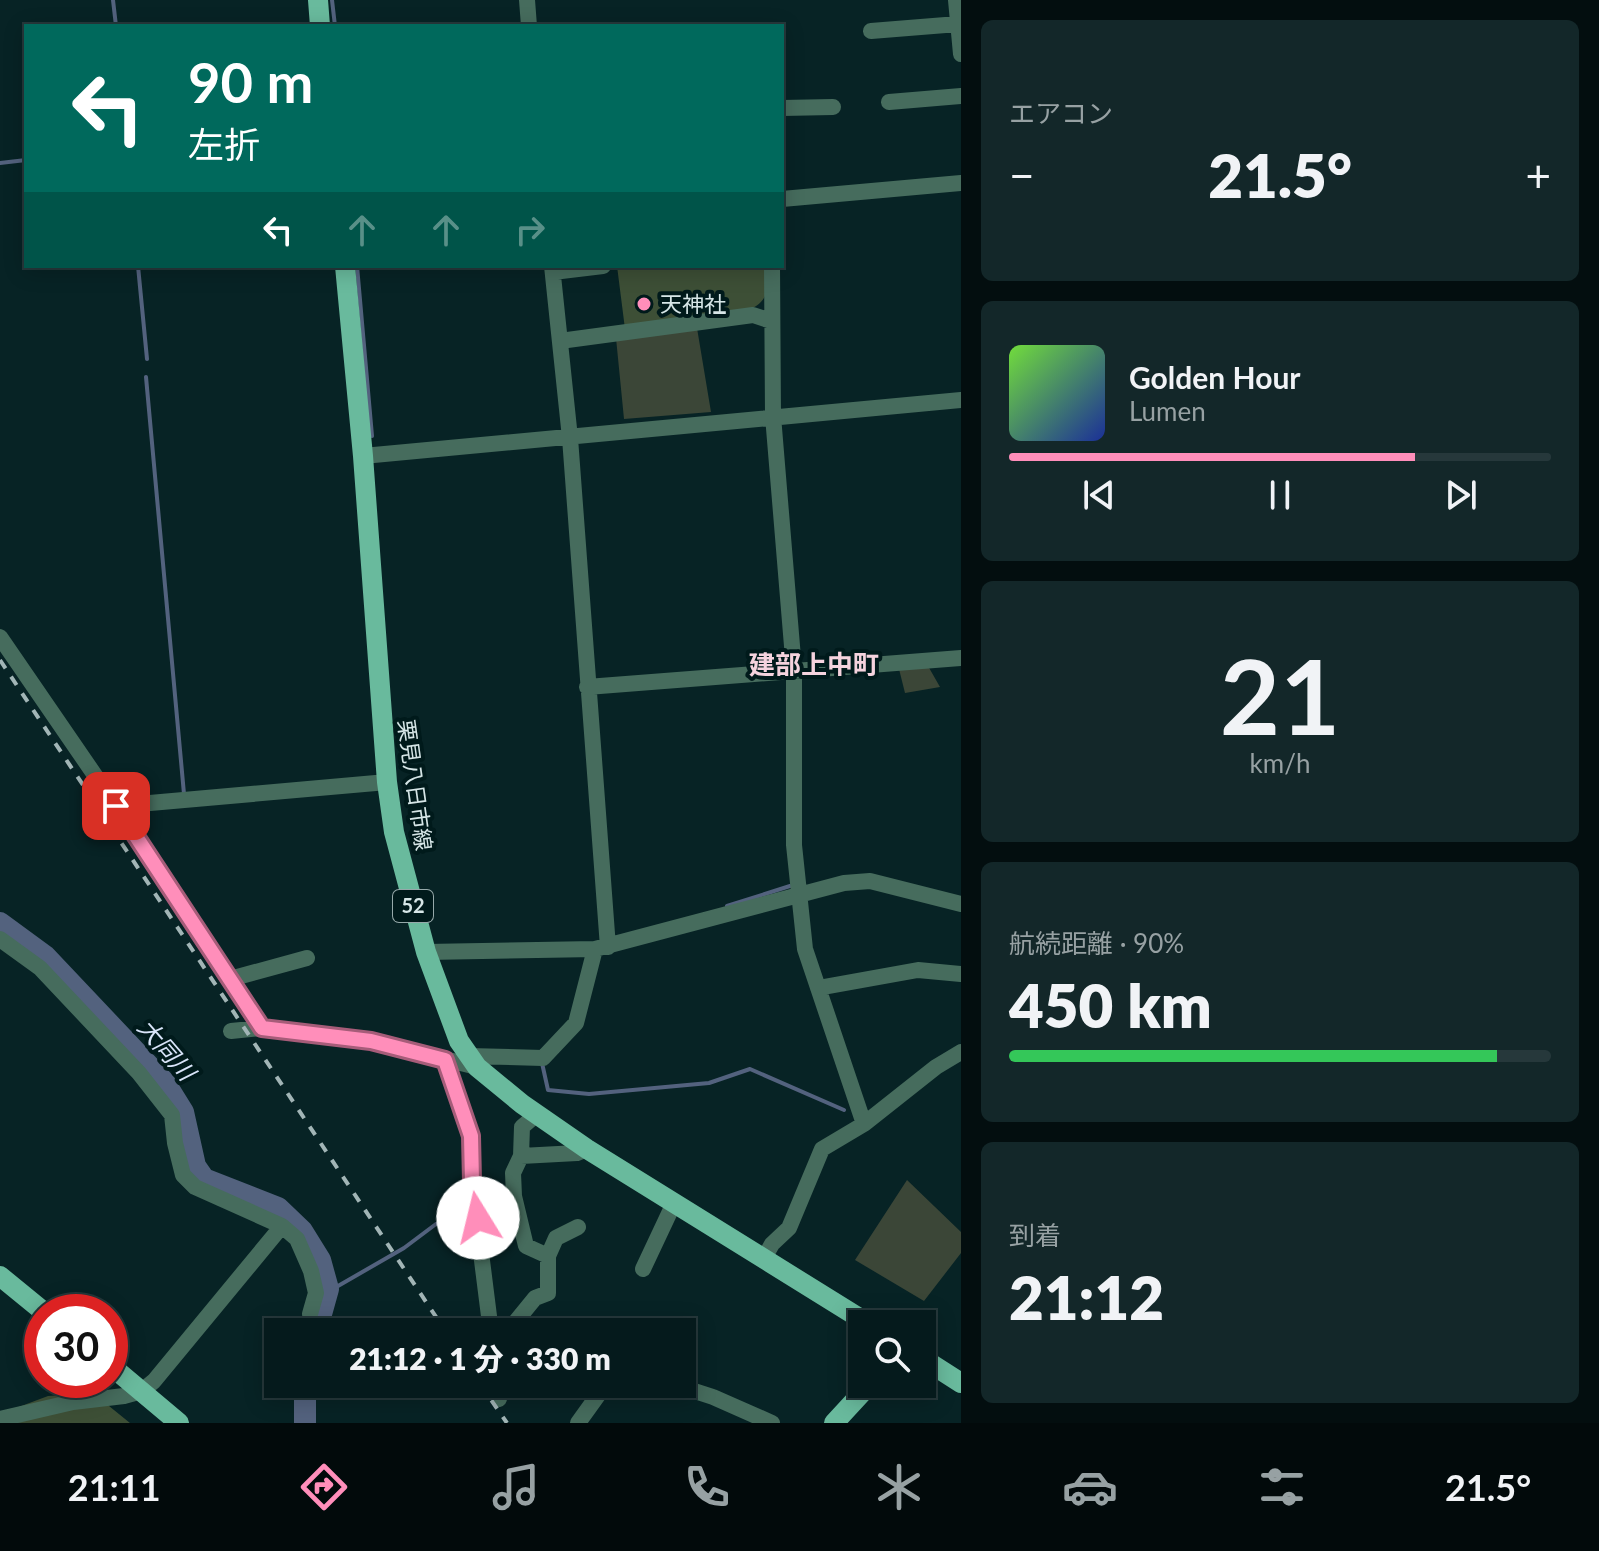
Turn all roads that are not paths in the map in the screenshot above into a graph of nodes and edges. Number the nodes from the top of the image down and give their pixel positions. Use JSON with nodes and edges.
{"nodes":[{"id":1,"x":318,"y":0,"type":"edge"},
{"id":2,"x":527,"y":0,"type":"edge"},
{"id":3,"x":956,"y":0,"type":"edge"},
{"id":4,"x":320,"y":24,"type":"edge"},
{"id":5,"x":529,"y":24,"type":"edge"},
{"id":6,"x":958,"y":24,"type":"junction"},
{"id":7,"x":871,"y":31,"type":"dead end"},
{"id":8,"x":961,"y":54,"type":"edge"},
{"id":9,"x":961,"y":96,"type":"edge"},
{"id":10,"x":889,"y":102,"type":"dead end"},
{"id":11,"x":833,"y":107,"type":"dead end"},
{"id":12,"x":784,"y":108,"type":"edge"},
{"id":13,"x":961,"y":183,"type":"edge"},
{"id":14,"x":784,"y":199,"type":"edge"},
{"id":15,"x":345,"y":268,"type":"edge"},
{"id":16,"x":772,"y":268,"type":"edge"},
{"id":17,"x":553,"y":269,"type":"edge"},
{"id":18,"x":771,"y":321,"type":"junction"},
{"id":19,"x":560,"y":341,"type":"junction"},
{"id":20,"x":961,"y":400,"type":"edge"},
{"id":21,"x":773,"y":416,"type":"junction"},
{"id":22,"x":570,"y":438,"type":"junction"},
{"id":23,"x":363,"y":456,"type":"junction"},
{"id":24,"x":0,"y":637,"type":"edge"},
{"id":25,"x":961,"y":658,"type":"edge"},
{"id":26,"x":794,"y":670,"type":"junction"},
{"id":27,"x":587,"y":687,"type":"junction"},
{"id":28,"x":387,"y":782,"type":"junction"},
{"id":29,"x":116,"y":806,"type":"junction"},
{"id":30,"x":799,"y":894,"type":"junction"},
{"id":31,"x":961,"y":904,"type":"edge"},
{"id":32,"x":0,"y":939,"type":"edge"},
{"id":33,"x":602,"y":948,"type":"junction"},
{"id":34,"x":426,"y":952,"type":"junction"},
{"id":35,"x":307,"y":958,"type":"dead end"},
{"id":36,"x":961,"y":974,"type":"edge"},
{"id":37,"x":230,"y":979,"type":"junction"},
{"id":38,"x":818,"y":988,"type":"junction"},
{"id":39,"x":262,"y":1028,"type":"junction"},
{"id":40,"x":231,"y":1031,"type":"dead end"},
{"id":41,"x":961,"y":1052,"type":"edge"},
{"id":42,"x":445,"y":1060,"type":"junction"},
{"id":43,"x":472,"y":1062,"type":"junction"},
{"id":44,"x":537,"y":1114,"type":"junction"},
{"id":45,"x":864,"y":1124,"type":"junction"},
{"id":46,"x":587,"y":1149,"type":"junction"},
{"id":47,"x":521,"y":1156,"type":"junction"},
{"id":48,"x":674,"y":1203,"type":"junction"},
{"id":49,"x":282,"y":1226,"type":"junction"},
{"id":50,"x":578,"y":1227,"type":"dead end"},
{"id":51,"x":548,"y":1256,"type":"junction"},
{"id":52,"x":764,"y":1258,"type":"junction"},
{"id":53,"x":643,"y":1269,"type":"dead end"},
{"id":54,"x":0,"y":1276,"type":"edge"},
{"id":55,"x":24,"y":1296,"type":"edge"},
{"id":56,"x":848,"y":1311,"type":"edge"},
{"id":57,"x":310,"y":1314,"type":"dead end"},
{"id":58,"x":489,"y":1318,"type":"edge"},
{"id":59,"x":519,"y":1318,"type":"edge"},
{"id":60,"x":936,"y":1367,"type":"edge"},
{"id":61,"x":128,"y":1380,"type":"edge"},
{"id":62,"x":961,"y":1383,"type":"edge"},
{"id":63,"x":142,"y":1391,"type":"junction"},
{"id":64,"x":696,"y":1391,"type":"edge"},
{"id":65,"x":596,"y":1398,"type":"edge"},
{"id":66,"x":857,"y":1398,"type":"edge"},
{"id":67,"x":0,"y":1419,"type":"edge"},
{"id":68,"x":179,"y":1423,"type":"edge"},
{"id":69,"x":578,"y":1423,"type":"edge"},
{"id":70,"x":772,"y":1423,"type":"edge"},
{"id":71,"x":834,"y":1423,"type":"edge"}],
"edges":[{"from":1,"to":4,"type":"main road"},
{"from":2,"to":5,"type":"street"},
{"from":3,"to":6,"type":"street"},
{"from":6,"to":7,"type":"street"},
{"from":6,"to":8,"type":"street"},
{"from":9,"to":10,"type":"street"},
{"from":11,"to":12,"type":"street"},
{"from":13,"to":14,"type":"street"},
{"from":15,"to":23,"type":"main road","name":"栗見八日市線","number":"52"},
{"from":16,"to":18,"type":"street"},
{"from":17,"to":19,"type":"street"},
{"from":18,"to":19,"type":"street"},
{"from":18,"to":21,"type":"street"},
{"from":19,"to":22,"type":"street"},
{"from":20,"to":21,"type":"street"},
{"from":21,"to":22,"type":"street"},
{"from":21,"to":26,"type":"street"},
{"from":22,"to":23,"type":"street"},
{"from":22,"to":27,"type":"street"},
{"from":23,"to":28,"type":"main road","name":"栗見八日市線","number":"52"},
{"from":24,"to":29,"type":"street"},
{"from":25,"to":26,"type":"street"},
{"from":26,"to":27,"type":"street"},
{"from":26,"to":30,"type":"street"},
{"from":27,"to":33,"type":"street"},
{"from":28,"to":29,"type":"street"},
{"from":28,"to":34,"type":"main road","name":"栗見八日市線","number":"52"},
{"from":29,"to":37,"type":"street"},
{"from":30,"to":31,"type":"street"},
{"from":30,"to":33,"type":"street"},
{"from":30,"to":38,"type":"street"},
{"from":32,"to":49,"type":"street"},
{"from":33,"to":34,"type":"street"},
{"from":33,"to":43,"type":"street"},
{"from":34,"to":43,"type":"main road","name":"栗見八日市線","number":"52"},
{"from":35,"to":37,"type":"street"},
{"from":36,"to":38,"type":"street"},
{"from":37,"to":39,"type":"street"},
{"from":38,"to":45,"type":"street"},
{"from":39,"to":40,"type":"street"},
{"from":39,"to":42,"type":"street"},
{"from":41,"to":45,"type":"street"},
{"from":42,"to":43,"type":"street"},
{"from":42,"to":58,"type":"street"},
{"from":43,"to":44,"type":"main road","name":"栗見八日市線","number":"52"},
{"from":44,"to":46,"type":"main road","name":"栗見八日市線","number":"52"},
{"from":44,"to":47,"type":"street"},
{"from":45,"to":52,"type":"street"},
{"from":46,"to":47,"type":"street"},
{"from":46,"to":48,"type":"main road","name":"栗見八日市線","number":"52"},
{"from":47,"to":51,"type":"street"},
{"from":48,"to":52,"type":"main road","name":"栗見八日市線","number":"52"},
{"from":48,"to":53,"type":"street"},
{"from":49,"to":57,"type":"street"},
{"from":49,"to":63,"type":"street"},
{"from":50,"to":51,"type":"street"},
{"from":51,"to":59,"type":"street"},
{"from":52,"to":56,"type":"main road","name":"栗見八日市線","number":"52"},
{"from":54,"to":55,"type":"main road"},
{"from":60,"to":62,"type":"main road"},
{"from":61,"to":63,"type":"main road"},
{"from":63,"to":67,"type":"street"},
{"from":63,"to":68,"type":"main road"},
{"from":64,"to":70,"type":"street"},
{"from":65,"to":69,"type":"street"},
{"from":66,"to":71,"type":"main road"}]}
